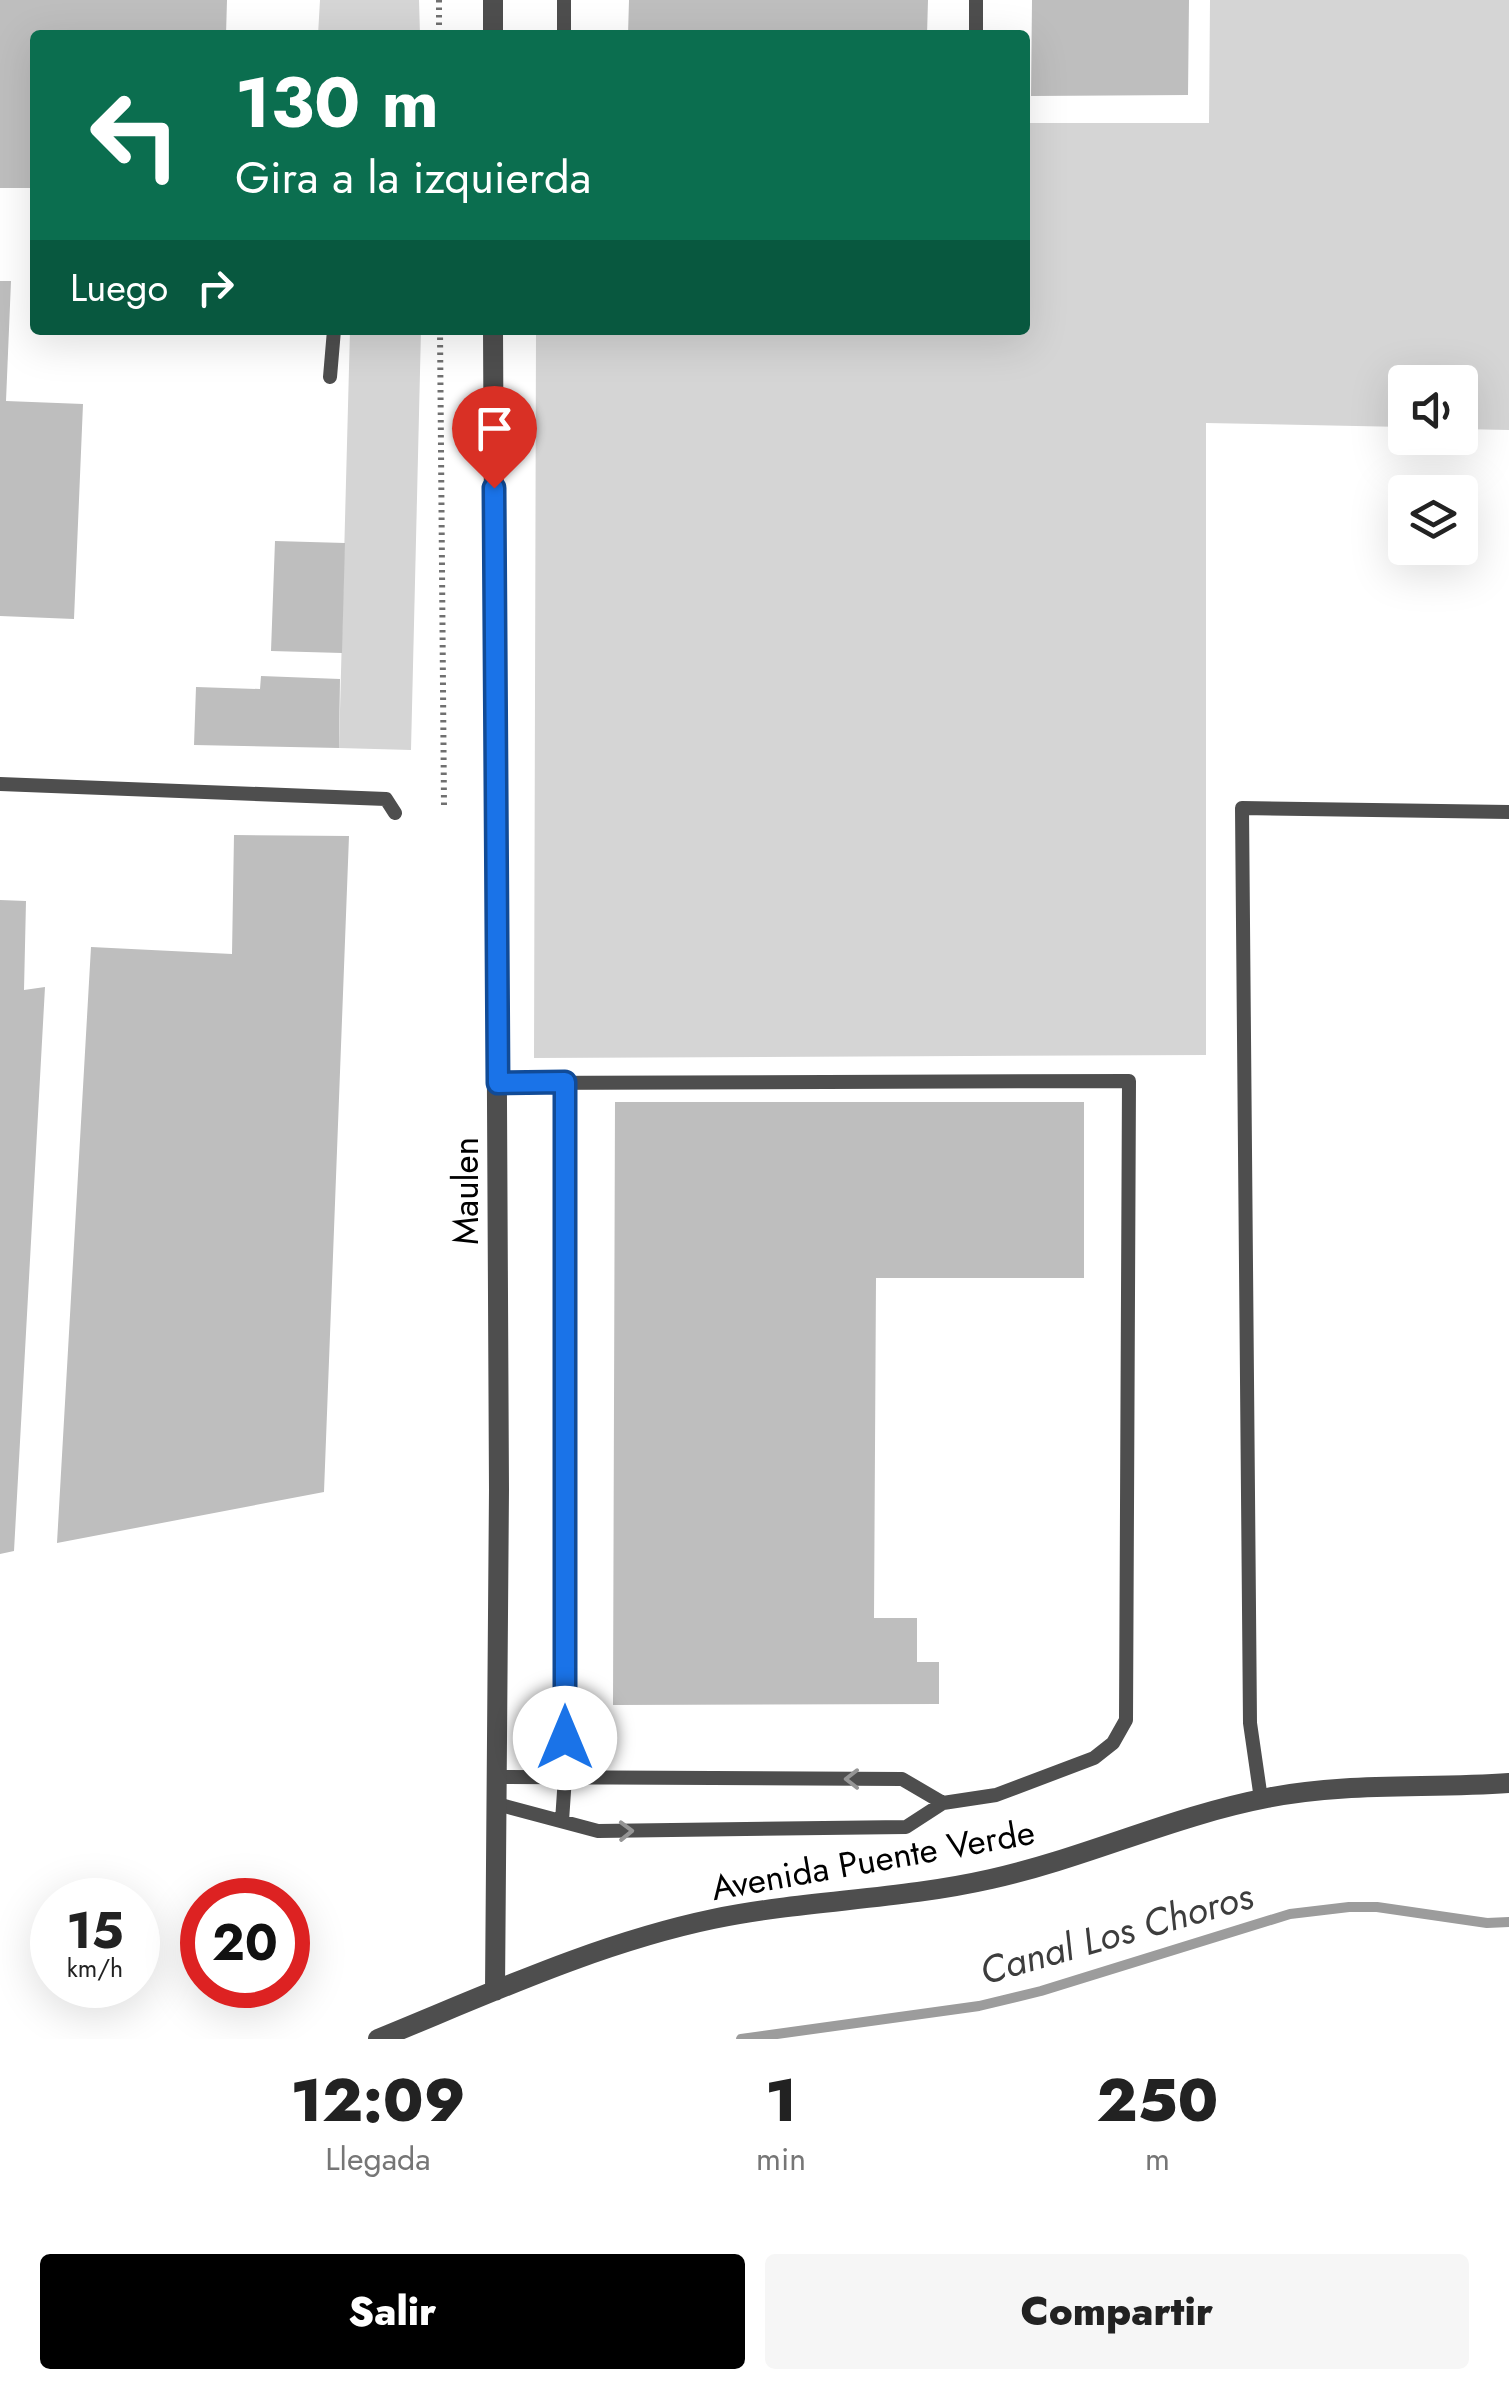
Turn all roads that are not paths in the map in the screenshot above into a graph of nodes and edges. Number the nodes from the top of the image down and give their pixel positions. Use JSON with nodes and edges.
{"nodes":[{"id":1,"x":493,"y":0,"type":"edge"},
{"id":2,"x":564,"y":0,"type":"edge"},
{"id":3,"x":976,"y":0,"type":"edge"},
{"id":4,"x":493,"y":30,"type":"edge"},
{"id":5,"x":564,"y":30,"type":"edge"},
{"id":6,"x":976,"y":30,"type":"edge"},
{"id":7,"x":334,"y":335,"type":"edge"},
{"id":8,"x":493,"y":335,"type":"edge"},
{"id":9,"x":330,"y":377,"type":"dead end"},
{"id":10,"x":0,"y":784,"type":"edge"},
{"id":11,"x":1509,"y":812,"type":"edge"},
{"id":12,"x":395,"y":813,"type":"dead end"},
{"id":13,"x":565,"y":1082,"type":"junction"},
{"id":14,"x":498,"y":1083,"type":"junction"},
{"id":15,"x":497,"y":1777,"type":"junction"},
{"id":16,"x":565,"y":1777,"type":"junction"},
{"id":17,"x":1509,"y":1782,"type":"edge"},
{"id":18,"x":1261,"y":1799,"type":"junction"},
{"id":19,"x":943,"y":1803,"type":"junction"},
{"id":20,"x":498,"y":1804,"type":"junction"},
{"id":21,"x":562,"y":1822,"type":"junction"},
{"id":22,"x":496,"y":1992,"type":"junction"},
{"id":23,"x":378,"y":2039,"type":"edge"}],
"edges":[{"from":1,"to":4,"type":"street"},
{"from":2,"to":5,"type":"lane"},
{"from":3,"to":6,"type":"lane"},
{"from":7,"to":9,"type":"lane"},
{"from":8,"to":14,"type":"street","name":"Maulen"},
{"from":10,"to":12,"type":"lane"},
{"from":11,"to":18,"type":"lane"},
{"from":13,"to":14,"type":"lane"},
{"from":13,"to":16,"type":"lane"},
{"from":13,"to":19,"type":"lane"},
{"from":14,"to":15,"type":"street","name":"Maulen"},
{"from":15,"to":16,"type":"lane"},
{"from":15,"to":20,"type":"street","name":"Maulen"},
{"from":19,"to":16,"type":"lane","one_way":true},
{"from":16,"to":21,"type":"lane"},
{"from":17,"to":18,"type":"street","name":"Avenida Puente Verde"},
{"from":18,"to":22,"type":"street","name":"Avenida Puente Verde"},
{"from":21,"to":19,"type":"lane","one_way":true},
{"from":20,"to":21,"type":"lane"},
{"from":20,"to":22,"type":"street","name":"Maulen"},
{"from":22,"to":23,"type":"street","name":"Avenida Puente Verde"}]}
